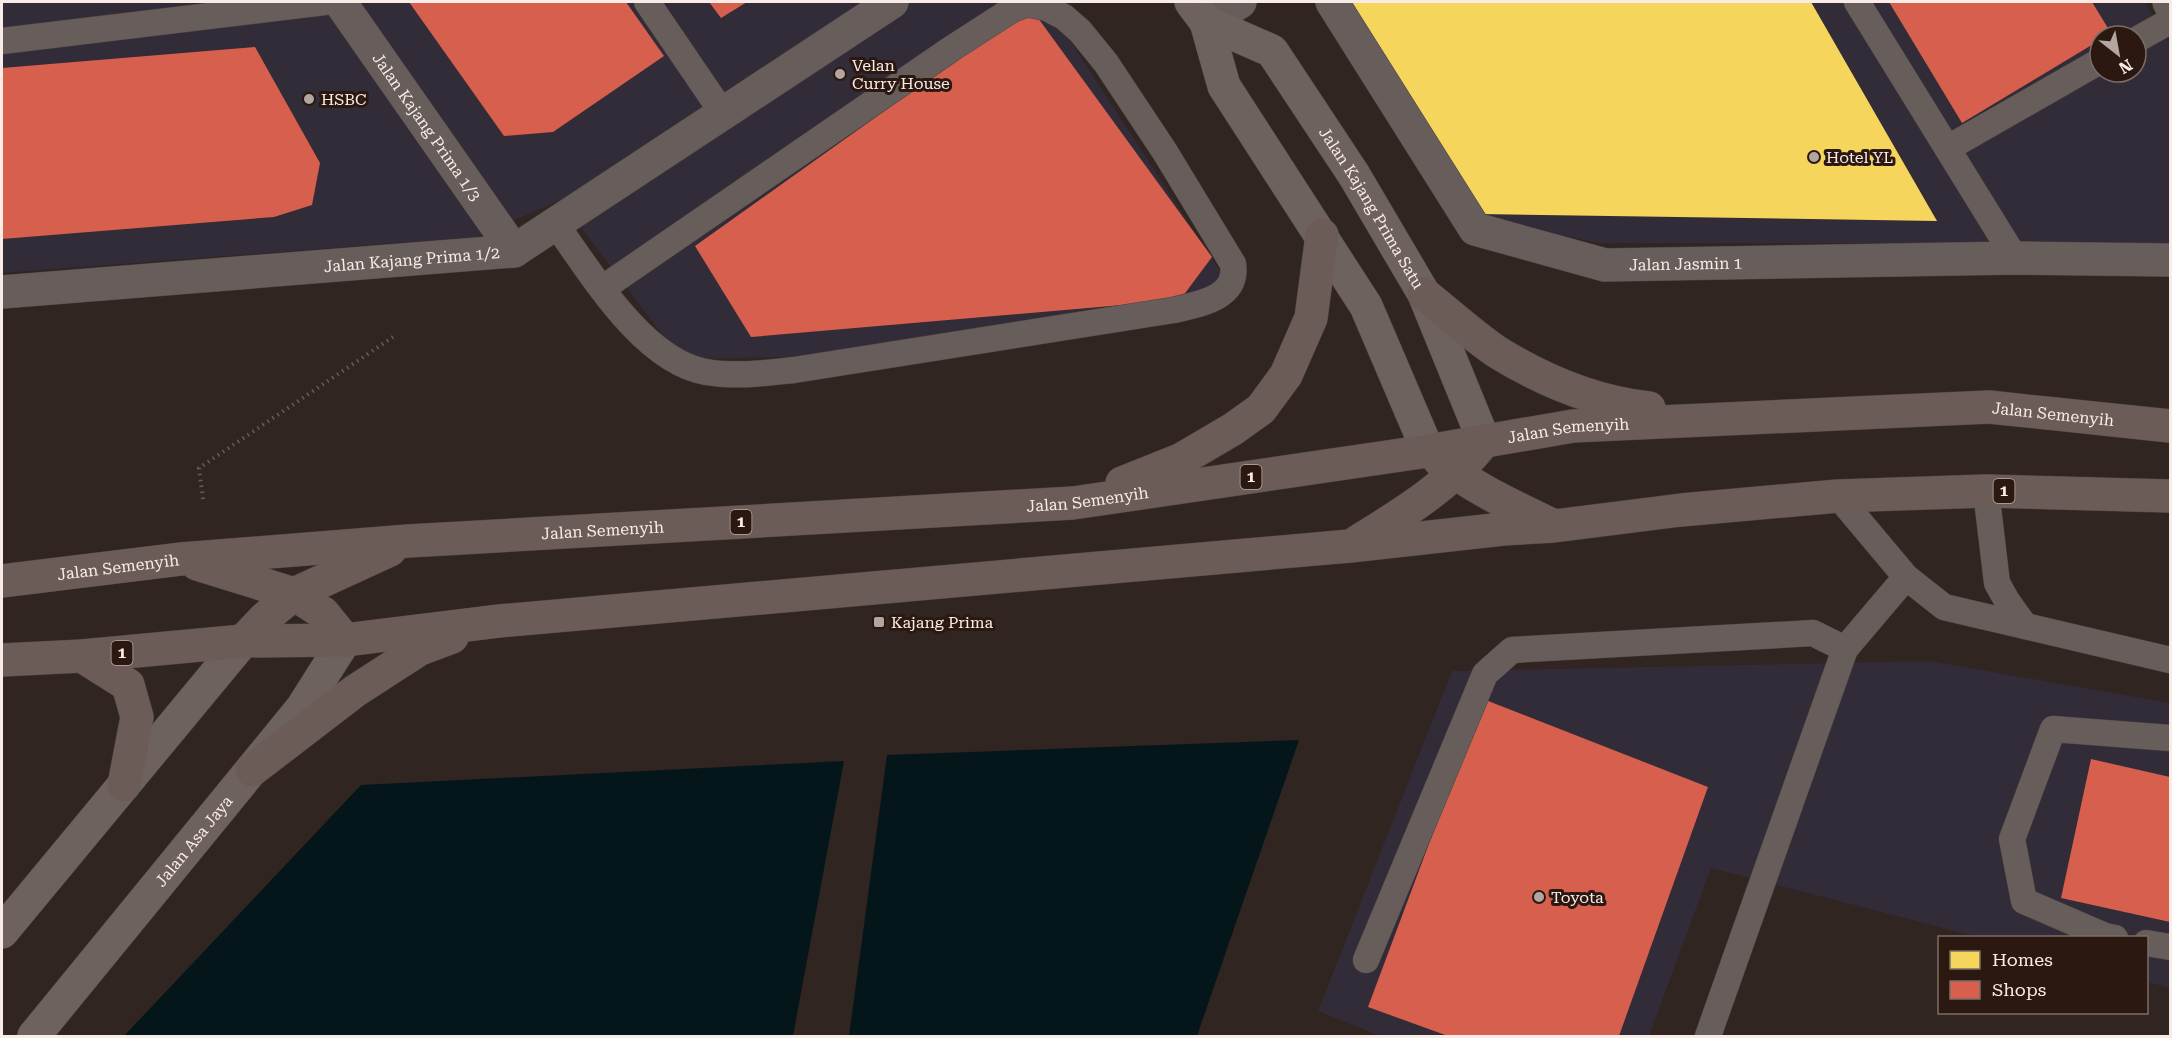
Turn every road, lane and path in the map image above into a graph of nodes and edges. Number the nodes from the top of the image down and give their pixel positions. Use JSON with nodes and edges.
{"nodes":[{"id":1,"x":326,"y":2,"type":"edge"},
{"id":2,"x":340,"y":2,"type":"edge"},
{"id":3,"x":647,"y":2,"type":"edge"},
{"id":4,"x":892,"y":2,"type":"edge"},
{"id":5,"x":1240,"y":2,"type":"edge"},
{"id":6,"x":1332,"y":2,"type":"edge"},
{"id":7,"x":1857,"y":2,"type":"edge"},
{"id":8,"x":1198,"y":12,"type":"edge"},
{"id":9,"x":2170,"y":21,"type":"edge"},
{"id":10,"x":2148,"y":33,"type":"edge"},
{"id":11,"x":2,"y":41,"type":"edge"},
{"id":12,"x":2088,"y":68,"type":"edge"},
{"id":13,"x":722,"y":112,"type":"junction"},
{"id":14,"x":1948,"y":148,"type":"junction"},
{"id":15,"x":555,"y":223,"type":"junction"},
{"id":16,"x":1322,"y":236,"type":"junction"},
{"id":17,"x":514,"y":251,"type":"junction"},
{"id":18,"x":2015,"y":258,"type":"junction"},
{"id":19,"x":2170,"y":260,"type":"edge"},
{"id":20,"x":603,"y":288,"type":"junction"},
{"id":21,"x":2,"y":292,"type":"edge"},
{"id":22,"x":1424,"y":294,"type":"junction"},
{"id":23,"x":393,"y":337,"type":"dead end"},
{"id":24,"x":1730,"y":418,"type":"junction"},
{"id":25,"x":2170,"y":426,"type":"edge"},
{"id":26,"x":1484,"y":441,"type":"junction"},
{"id":27,"x":1428,"y":451,"type":"junction"},
{"id":28,"x":1454,"y":473,"type":"junction"},
{"id":29,"x":1986,"y":490,"type":"junction"},
{"id":30,"x":1838,"y":496,"type":"junction"},
{"id":31,"x":2170,"y":496,"type":"edge"},
{"id":32,"x":203,"y":499,"type":"dead end"},
{"id":33,"x":1073,"y":503,"type":"junction"},
{"id":34,"x":1554,"y":526,"type":"junction"},
{"id":35,"x":408,"y":541,"type":"junction"},
{"id":36,"x":1350,"y":546,"type":"junction"},
{"id":37,"x":181,"y":559,"type":"junction"},
{"id":38,"x":1906,"y":577,"type":"junction"},
{"id":39,"x":2,"y":581,"type":"edge"},
{"id":40,"x":294,"y":594,"type":"junction"},
{"id":41,"x":499,"y":621,"type":"junction"},
{"id":42,"x":2025,"y":626,"type":"junction"},
{"id":43,"x":345,"y":640,"type":"junction"},
{"id":44,"x":243,"y":641,"type":"junction"},
{"id":45,"x":1845,"y":649,"type":"junction"},
{"id":46,"x":82,"y":656,"type":"junction"},
{"id":47,"x":2,"y":660,"type":"edge"},
{"id":48,"x":2170,"y":660,"type":"edge"},
{"id":49,"x":2170,"y":738,"type":"edge"},
{"id":50,"x":252,"y":770,"type":"junction"},
{"id":51,"x":124,"y":785,"type":"junction"},
{"id":52,"x":2,"y":932,"type":"edge"},
{"id":53,"x":2105,"y":936,"type":"edge"},
{"id":54,"x":2148,"y":943,"type":"edge"},
{"id":55,"x":2170,"y":947,"type":"edge"},
{"id":56,"x":1366,"y":960,"type":"dead end"},
{"id":57,"x":34,"y":1036,"type":"edge"},
{"id":58,"x":1708,"y":1036,"type":"edge"}],
"edges":[{"from":1,"to":11,"type":"lane"},
{"from":2,"to":17,"type":"street","name":"Jalan Kajang Prima 1/3"},
{"from":3,"to":13,"type":"lane"},
{"from":4,"to":13,"type":"street","name":"Jalan Kajang Prima 1/2"},
{"from":5,"to":8,"type":"street"},
{"from":6,"to":18,"type":"street","name":"Jalan Jasmin 1"},
{"from":7,"to":14,"type":"lane"},
{"from":8,"to":16,"type":"street"},
{"from":8,"to":22,"type":"street","name":"Jalan Kajang Prima Satu"},
{"from":9,"to":10,"type":"lane"},
{"from":12,"to":14,"type":"lane"},
{"from":13,"to":15,"type":"street","name":"Jalan Kajang Prima 1/2"},
{"from":14,"to":18,"type":"lane"},
{"from":15,"to":17,"type":"street","name":"Jalan Kajang Prima 1/2"},
{"from":15,"to":20,"type":"lane"},
{"from":16,"to":27,"type":"street"},
{"from":16,"to":33,"type":"main road"},
{"from":17,"to":21,"type":"street","name":"Jalan Kajang Prima 1/2"},
{"from":18,"to":19,"type":"street","name":"Jalan Jasmin 1"},
{"from":20,"to":20,"type":"lane"},
{"from":22,"to":24,"type":"main road"},
{"from":22,"to":26,"type":"street","name":"Jalan Kajang Prima Satu"},
{"from":23,"to":32,"type":"path"},
{"from":24,"to":25,"type":"main road","name":"Jalan Semenyih","number":"1"},
{"from":24,"to":26,"type":"main road","name":"Jalan Semenyih","number":"1"},
{"from":26,"to":27,"type":"main road","name":"Jalan Semenyih","number":"1"},
{"from":26,"to":28,"type":"main road"},
{"from":27,"to":28,"type":"main road"},
{"from":27,"to":33,"type":"main road","name":"Jalan Semenyih","number":"1"},
{"from":28,"to":34,"type":"main road"},
{"from":28,"to":36,"type":"main road"},
{"from":29,"to":30,"type":"main road","number":"1"},
{"from":29,"to":31,"type":"main road","number":"1"},
{"from":29,"to":42,"type":"lane"},
{"from":30,"to":34,"type":"main road","number":"1"},
{"from":30,"to":38,"type":"lane"},
{"from":33,"to":35,"type":"main road","name":"Jalan Semenyih","number":"1"},
{"from":34,"to":36,"type":"main road","number":"1"},
{"from":35,"to":37,"type":"main road","name":"Jalan Semenyih","number":"1"},
{"from":35,"to":40,"type":"main road"},
{"from":36,"to":41,"type":"main road","number":"1"},
{"from":37,"to":39,"type":"main road","name":"Jalan Semenyih","number":"1"},
{"from":37,"to":40,"type":"main road"},
{"from":38,"to":42,"type":"lane"},
{"from":38,"to":45,"type":"lane"},
{"from":40,"to":43,"type":"main road"},
{"from":40,"to":44,"type":"main road"},
{"from":41,"to":43,"type":"main road","number":"1"},
{"from":41,"to":50,"type":"main road"},
{"from":42,"to":48,"type":"lane"},
{"from":43,"to":44,"type":"main road","number":"1"},
{"from":43,"to":50,"type":"street","name":"Jalan Asa Jaya"},
{"from":44,"to":46,"type":"main road","number":"1"},
{"from":44,"to":51,"type":"street"},
{"from":45,"to":56,"type":"lane"},
{"from":45,"to":58,"type":"lane"},
{"from":46,"to":47,"type":"main road","number":"1"},
{"from":46,"to":51,"type":"main road"},
{"from":49,"to":53,"type":"lane"},
{"from":50,"to":57,"type":"street","name":"Jalan Asa Jaya"},
{"from":51,"to":52,"type":"street"},
{"from":54,"to":55,"type":"lane"}]}
